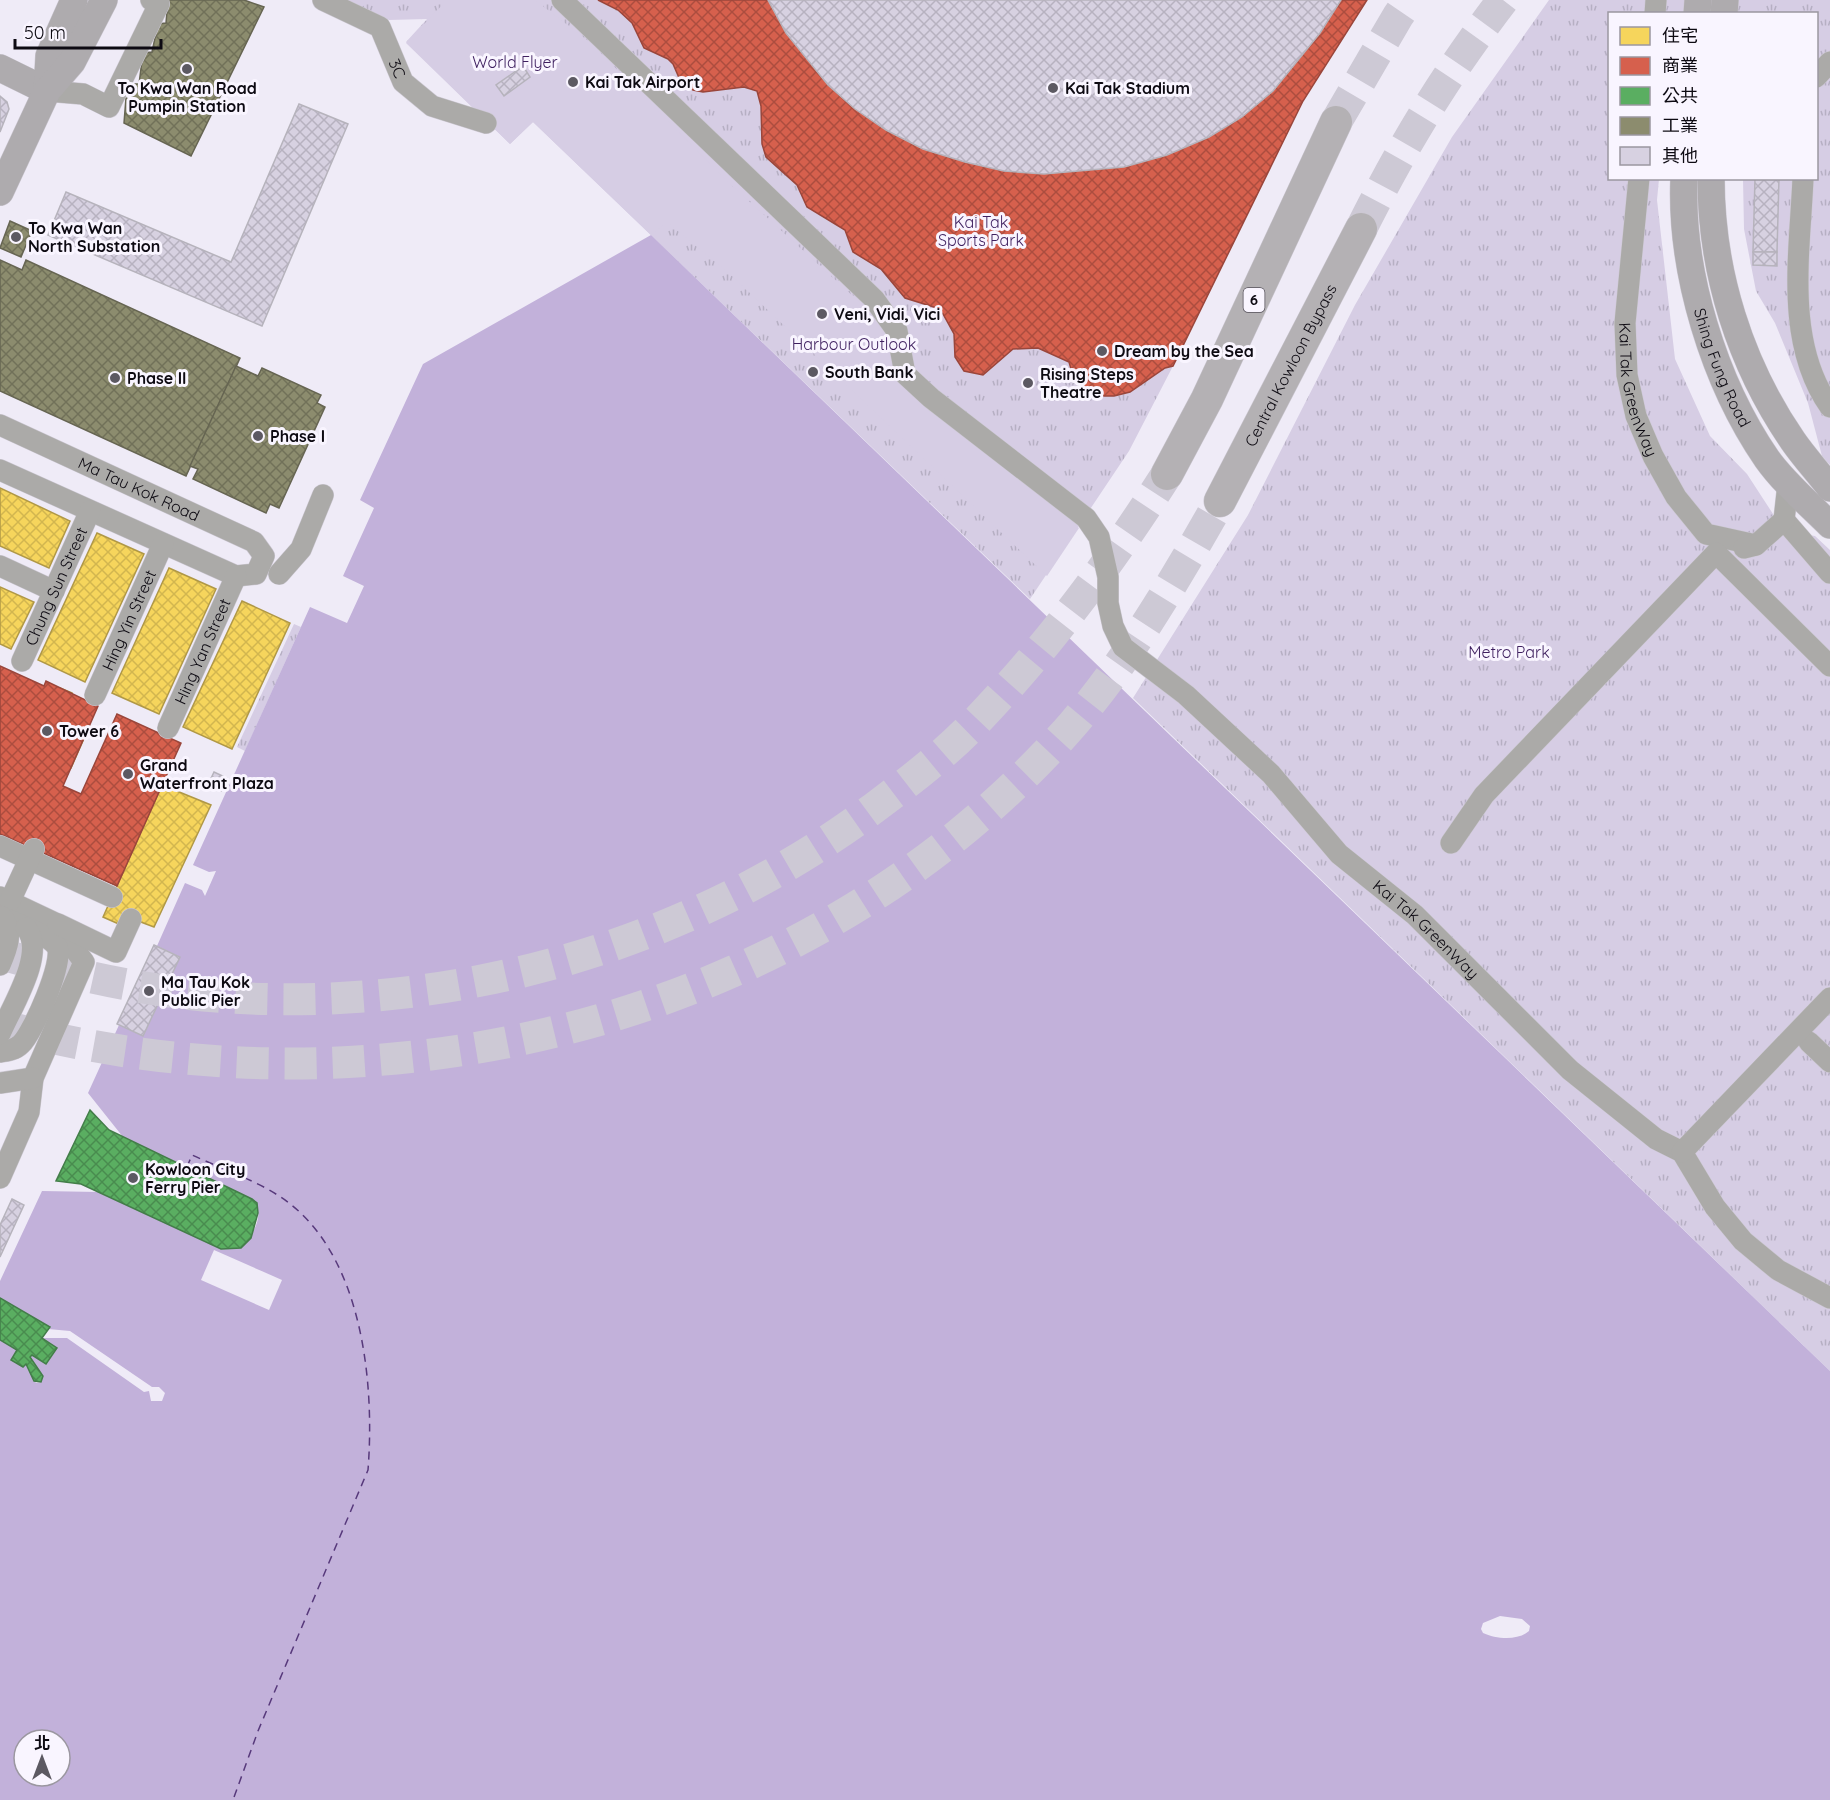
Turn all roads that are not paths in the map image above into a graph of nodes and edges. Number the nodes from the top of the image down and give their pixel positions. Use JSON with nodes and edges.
{"nodes":[{"id":1,"x":74,"y":0,"type":"edge"},
{"id":2,"x":104,"y":0,"type":"edge"},
{"id":3,"x":151,"y":0,"type":"edge"},
{"id":4,"x":323,"y":0,"type":"edge"},
{"id":5,"x":562,"y":0,"type":"edge"},
{"id":6,"x":1830,"y":62,"type":"edge"},
{"id":7,"x":0,"y":68,"type":"edge"},
{"id":8,"x":1818,"y":75,"type":"edge"},
{"id":9,"x":47,"y":91,"type":"junction"},
{"id":10,"x":1336,"y":122,"type":"tunnel mouth"},
{"id":11,"x":486,"y":123,"type":"dead end"},
{"id":12,"x":1639,"y":180,"type":"edge"},
{"id":13,"x":1684,"y":180,"type":"edge"},
{"id":14,"x":1711,"y":180,"type":"edge"},
{"id":15,"x":1803,"y":180,"type":"edge"},
{"id":16,"x":0,"y":192,"type":"edge"},
{"id":17,"x":1361,"y":229,"type":"tunnel mouth"},
{"id":18,"x":1830,"y":406,"type":"edge"},
{"id":19,"x":0,"y":425,"type":"edge"},
{"id":20,"x":0,"y":470,"type":"edge"},
{"id":21,"x":1167,"y":474,"type":"tunnel mouth"},
{"id":22,"x":1788,"y":483,"type":"junction"},
{"id":23,"x":1830,"y":488,"type":"edge"},
{"id":24,"x":323,"y":495,"type":"dead end"},
{"id":25,"x":1220,"y":501,"type":"tunnel mouth"},
{"id":26,"x":90,"y":511,"type":"junction"},
{"id":27,"x":1784,"y":520,"type":"junction"},
{"id":28,"x":1830,"y":525,"type":"edge"},
{"id":29,"x":163,"y":544,"type":"junction"},
{"id":30,"x":1756,"y":545,"type":"junction"},
{"id":31,"x":1716,"y":553,"type":"junction"},
{"id":32,"x":0,"y":566,"type":"edge"},
{"id":33,"x":1830,"y":573,"type":"edge"},
{"id":34,"x":278,"y":574,"type":"junction"},
{"id":35,"x":236,"y":576,"type":"junction"},
{"id":36,"x":54,"y":591,"type":"junction"},
{"id":37,"x":22,"y":661,"type":"dead end"},
{"id":38,"x":1830,"y":666,"type":"edge"},
{"id":39,"x":95,"y":695,"type":"dead end"},
{"id":40,"x":168,"y":728,"type":"dead end"},
{"id":41,"x":1450,"y":843,"type":"dead end"},
{"id":42,"x":0,"y":846,"type":"edge"},
{"id":43,"x":32,"y":854,"type":"junction"},
{"id":44,"x":112,"y":897,"type":"dead end"},
{"id":45,"x":3,"y":908,"type":"edge"},
{"id":46,"x":131,"y":919,"type":"dead end"},
{"id":47,"x":55,"y":922,"type":"junction"},
{"id":48,"x":26,"y":928,"type":"junction"},
{"id":49,"x":0,"y":965,"type":"edge"},
{"id":50,"x":1830,"y":998,"type":"edge"},
{"id":51,"x":0,"y":1034,"type":"edge"},
{"id":52,"x":1809,"y":1042,"type":"dead end"},
{"id":53,"x":0,"y":1052,"type":"edge"},
{"id":54,"x":1830,"y":1062,"type":"edge"},
{"id":55,"x":33,"y":1078,"type":"junction"},
{"id":56,"x":0,"y":1083,"type":"edge"},
{"id":57,"x":1682,"y":1152,"type":"junction"},
{"id":58,"x":0,"y":1178,"type":"edge"},
{"id":59,"x":1830,"y":1298,"type":"edge"}],
"edges":[{"from":1,"to":9,"type":"main road"},
{"from":2,"to":9,"type":"main road"},
{"from":3,"to":9,"type":"street"},
{"from":4,"to":11,"type":"street","name":"3C","number":"3C"},
{"from":5,"to":57,"type":"street","name":"Kai Tak GreenWay"},
{"from":6,"to":8,"type":"street"},
{"from":7,"to":9,"type":"main road"},
{"from":9,"to":16,"type":"main road"},
{"from":10,"to":21,"type":"highway","number":"6"},
{"from":12,"to":30,"type":"street","name":"Kai Tak GreenWay"},
{"from":13,"to":22,"type":"main road","name":"Shing Fung Road"},
{"from":14,"to":23,"type":"main road","name":"Shing Fung Road"},
{"from":15,"to":18,"type":"street"},
{"from":17,"to":25,"type":"highway","name":"Central Kowloon Bypass"},
{"from":19,"to":34,"type":"street","name":"Ma Tau Kok Road"},
{"from":20,"to":26,"type":"street"},
{"from":22,"to":27,"type":"street"},
{"from":22,"to":28,"type":"main road","name":"Shing Fung Road"},
{"from":24,"to":34,"type":"street"},
{"from":26,"to":29,"type":"street"},
{"from":26,"to":36,"type":"street","name":"Chung Sun Street"},
{"from":27,"to":30,"type":"street"},
{"from":27,"to":33,"type":"street"},
{"from":29,"to":35,"type":"street"},
{"from":29,"to":39,"type":"street","name":"Hing Yin Street"},
{"from":30,"to":31,"type":"street"},
{"from":31,"to":38,"type":"street"},
{"from":31,"to":41,"type":"street"},
{"from":32,"to":36,"type":"street"},
{"from":34,"to":35,"type":"street"},
{"from":35,"to":40,"type":"street","name":"Hing Yan Street"},
{"from":36,"to":37,"type":"street","name":"Chung Sun Street"},
{"from":42,"to":43,"type":"street"},
{"from":43,"to":44,"type":"street"},
{"from":43,"to":45,"type":"street"},
{"from":45,"to":47,"type":"street"},
{"from":45,"to":48,"type":"street"},
{"from":45,"to":49,"type":"street"},
{"from":46,"to":47,"type":"street"},
{"from":47,"to":55,"type":"street"},
{"from":48,"to":51,"type":"street"},
{"from":48,"to":53,"type":"street"},
{"from":50,"to":57,"type":"street"},
{"from":52,"to":54,"type":"street"},
{"from":55,"to":56,"type":"street"},
{"from":55,"to":58,"type":"street"},
{"from":57,"to":59,"type":"street"}]}
